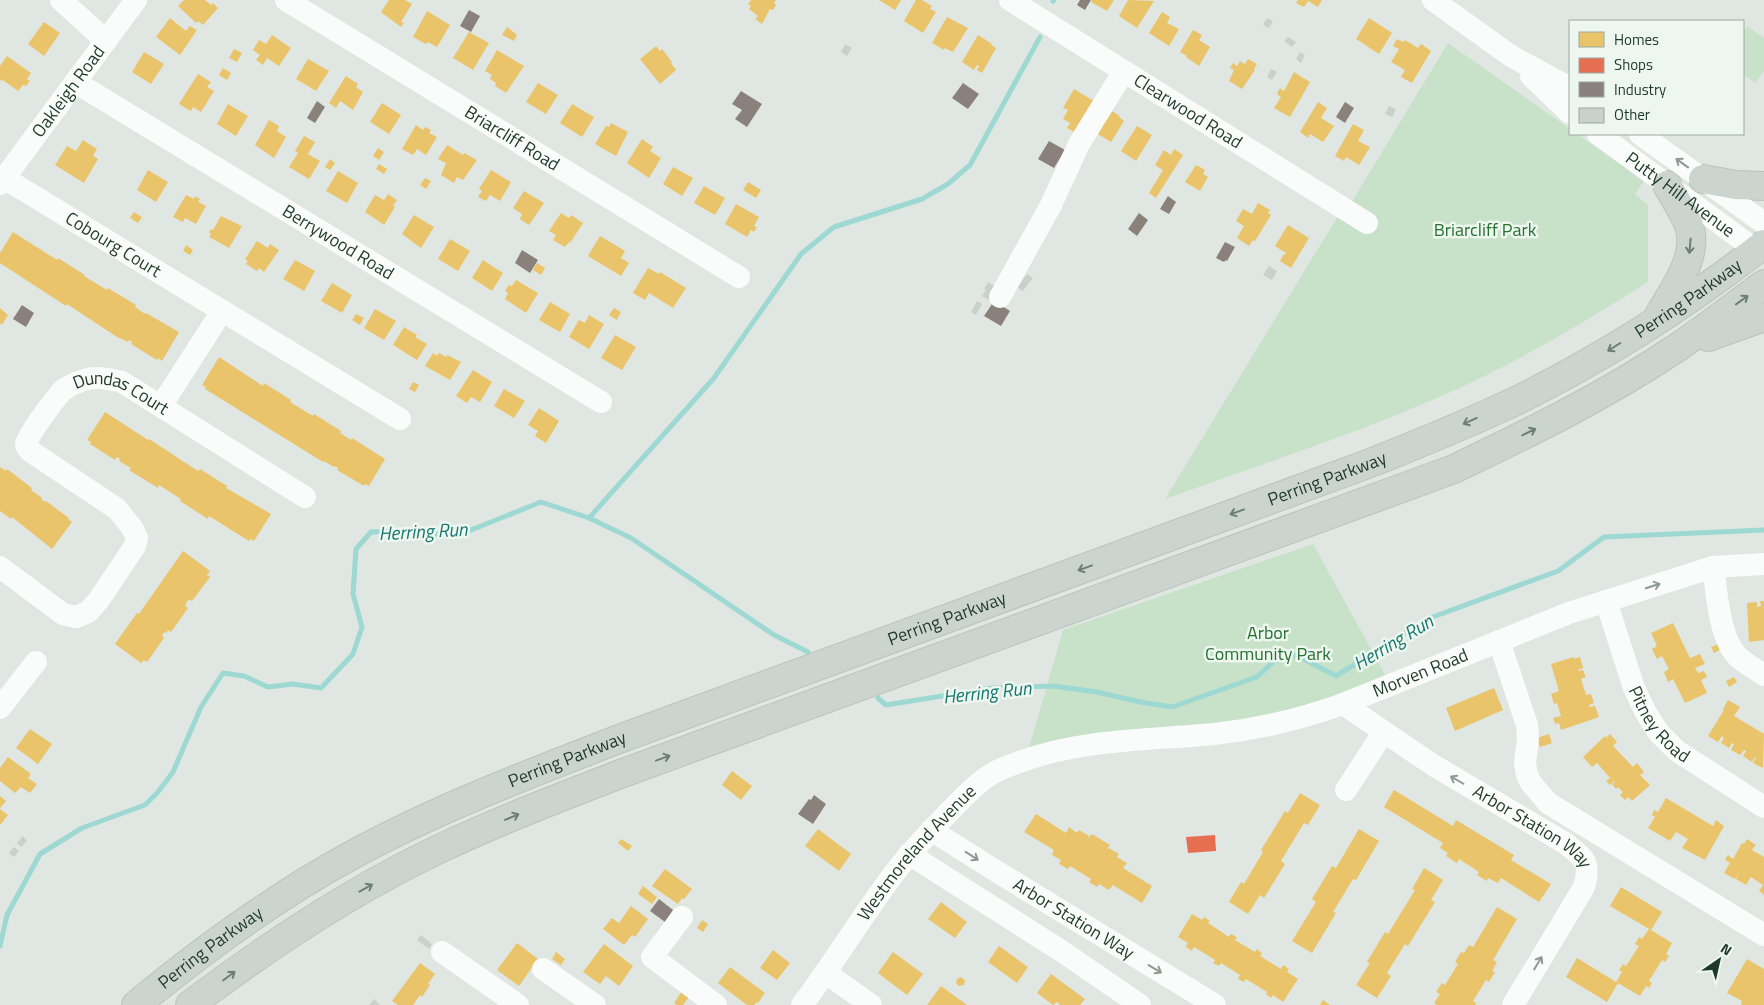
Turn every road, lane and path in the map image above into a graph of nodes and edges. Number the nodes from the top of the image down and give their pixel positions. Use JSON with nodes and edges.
{"nodes":[{"id":1,"x":60,"y":0,"type":"edge"},
{"id":2,"x":136,"y":0,"type":"edge"},
{"id":3,"x":286,"y":0,"type":"edge"},
{"id":4,"x":1010,"y":0,"type":"edge"},
{"id":5,"x":1433,"y":0,"type":"edge"},
{"id":6,"x":106,"y":41,"type":"junction"},
{"id":7,"x":1511,"y":56,"type":"junction"},
{"id":8,"x":1124,"y":71,"type":"junction"},
{"id":9,"x":75,"y":82,"type":"junction"},
{"id":10,"x":1569,"y":87,"type":"edge"},
{"id":11,"x":1569,"y":112,"type":"edge"},
{"id":12,"x":1599,"y":135,"type":"edge"},
{"id":13,"x":1641,"y":135,"type":"edge"},
{"id":14,"x":1703,"y":179,"type":"junction"},
{"id":15,"x":2,"y":181,"type":"edge"},
{"id":16,"x":1667,"y":185,"type":"junction"},
{"id":17,"x":1764,"y":186,"type":"edge"},
{"id":18,"x":1367,"y":223,"type":"dead end"},
{"id":19,"x":1764,"y":223,"type":"edge"},
{"id":20,"x":1761,"y":250,"type":"edge"},
{"id":21,"x":739,"y":277,"type":"dead end"},
{"id":22,"x":1764,"y":284,"type":"edge"},
{"id":23,"x":1000,"y":298,"type":"dead end"},
{"id":24,"x":222,"y":311,"type":"junction"},
{"id":25,"x":1764,"y":317,"type":"edge"},
{"id":26,"x":1656,"y":320,"type":"junction"},
{"id":27,"x":1674,"y":350,"type":"junction"},
{"id":28,"x":601,"y":402,"type":"dead end"},
{"id":29,"x":161,"y":406,"type":"junction"},
{"id":30,"x":400,"y":419,"type":"dead end"},
{"id":31,"x":305,"y":497,"type":"dead end"},
{"id":32,"x":1764,"y":564,"type":"edge"},
{"id":33,"x":0,"y":567,"type":"edge"},
{"id":34,"x":1713,"y":567,"type":"junction"},
{"id":35,"x":1606,"y":601,"type":"junction"},
{"id":36,"x":1499,"y":641,"type":"junction"},
{"id":37,"x":36,"y":662,"type":"dead end"},
{"id":38,"x":1764,"y":675,"type":"edge"},
{"id":39,"x":1343,"y":704,"type":"junction"},
{"id":40,"x":0,"y":708,"type":"edge"},
{"id":41,"x":1383,"y":733,"type":"junction"},
{"id":42,"x":1069,"y":748,"type":"joint"},
{"id":43,"x":1346,"y":790,"type":"dead end"},
{"id":44,"x":1764,"y":807,"type":"edge"},
{"id":45,"x":931,"y":830,"type":"junction"},
{"id":46,"x":909,"y":854,"type":"junction"},
{"id":47,"x":682,"y":917,"type":"dead end"},
{"id":48,"x":1764,"y":936,"type":"edge"},
{"id":49,"x":442,"y":952,"type":"dead end"},
{"id":50,"x":543,"y":968,"type":"dead end"},
{"id":51,"x":826,"y":973,"type":"junction"},
{"id":52,"x":136,"y":1005,"type":"edge"},
{"id":53,"x":190,"y":1005,"type":"edge"},
{"id":54,"x":518,"y":1005,"type":"edge"},
{"id":55,"x":595,"y":1005,"type":"edge"},
{"id":56,"x":716,"y":1005,"type":"edge"},
{"id":57,"x":802,"y":1005,"type":"edge"},
{"id":58,"x":871,"y":1005,"type":"edge"},
{"id":59,"x":1140,"y":1005,"type":"edge"},
{"id":60,"x":1216,"y":1005,"type":"edge"},
{"id":61,"x":1513,"y":1005,"type":"edge"}],
"edges":[{"from":1,"to":6,"type":"street"},
{"from":2,"to":6,"type":"street","name":"Oakleigh Road"},
{"from":3,"to":21,"type":"street","name":"Briarcliff Road"},
{"from":4,"to":8,"type":"street","name":"Clearwood Road"},
{"from":5,"to":7,"type":"street"},
{"from":6,"to":9,"type":"street","name":"Oakleigh Road"},
{"from":7,"to":10,"type":"street"},
{"from":7,"to":11,"type":"street"},
{"from":8,"to":18,"type":"street","name":"Clearwood Road"},
{"from":8,"to":23,"type":"street"},
{"from":9,"to":15,"type":"street","name":"Oakleigh Road"},
{"from":9,"to":28,"type":"street","name":"Berrywood Road"},
{"from":12,"to":16,"type":"street","name":"Putty Hill Avenue"},
{"from":14,"to":13,"type":"street","name":"Putty Hill Avenue","one_way":true},
{"from":14,"to":17,"type":"main road"},
{"from":14,"to":19,"type":"street","name":"Putty Hill Avenue"},
{"from":15,"to":24,"type":"street","name":"Cobourg Court"},
{"from":16,"to":20,"type":"street","name":"Putty Hill Avenue"},
{"from":16,"to":26,"type":"main road","one_way":true},
{"from":20,"to":26,"type":"main road","name":"Perring Parkway"},
{"from":27,"to":22,"type":"main road","name":"Perring Parkway","one_way":true},
{"from":24,"to":29,"type":"street"},
{"from":24,"to":30,"type":"street","name":"Cobourg Court"},
{"from":25,"to":27,"type":"main road"},
{"from":26,"to":52,"type":"main road","name":"Perring Parkway","one_way":true},
{"from":53,"to":27,"type":"main road","name":"Perring Parkway","one_way":true},
{"from":29,"to":31,"type":"street","name":"Dundas Court"},
{"from":29,"to":33,"type":"street","name":"Dundas Court"},
{"from":32,"to":34,"type":"street","name":"Morven Road"},
{"from":35,"to":34,"type":"street","name":"Morven Road","one_way":true},
{"from":34,"to":38,"type":"street"},
{"from":35,"to":36,"type":"street","name":"Morven Road"},
{"from":35,"to":44,"type":"street","name":"Pitney Road"},
{"from":36,"to":39,"type":"street","name":"Morven Road"},
{"from":36,"to":48,"type":"street"},
{"from":37,"to":40,"type":"street"},
{"from":39,"to":41,"type":"street","name":"Arbor Station Way"},
{"from":39,"to":42,"type":"street","name":"Morven Road"},
{"from":41,"to":43,"type":"street"},
{"from":61,"to":41,"type":"street","name":"Arbor Station Way","one_way":true},
{"from":42,"to":45,"type":"street","name":"Westmoreland Avenue"},
{"from":45,"to":46,"type":"street","name":"Westmoreland Avenue"},
{"from":45,"to":60,"type":"street","name":"Arbor Station Way","one_way":true},
{"from":46,"to":51,"type":"street","name":"Westmoreland Avenue"},
{"from":46,"to":59,"type":"street"},
{"from":47,"to":56,"type":"street"},
{"from":49,"to":54,"type":"street"},
{"from":50,"to":55,"type":"street"},
{"from":51,"to":57,"type":"street","name":"Westmoreland Avenue"},
{"from":51,"to":58,"type":"street"}]}
